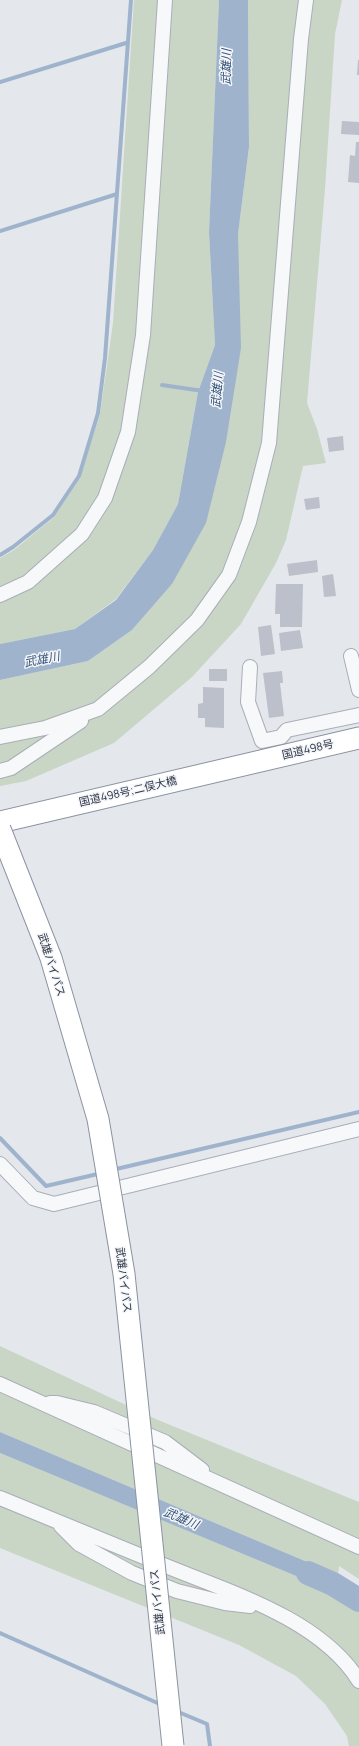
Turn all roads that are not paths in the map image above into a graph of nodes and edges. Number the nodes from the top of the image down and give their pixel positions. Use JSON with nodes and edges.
{"nodes":[{"id":1,"x":165,"y":0,"type":"edge"},
{"id":2,"x":306,"y":0,"type":"edge"},
{"id":3,"x":0,"y":595,"type":"edge"},
{"id":4,"x":351,"y":656,"type":"dead end"},
{"id":5,"x":250,"y":667,"type":"dead end"},
{"id":6,"x":359,"y":690,"type":"edge"},
{"id":7,"x":98,"y":709,"type":"junction"},
{"id":8,"x":359,"y":715,"type":"edge"},
{"id":9,"x":0,"y":737,"type":"edge"},
{"id":10,"x":359,"y":738,"type":"edge"},
{"id":11,"x":257,"y":763,"type":"joint"},
{"id":12,"x":0,"y":771,"type":"edge"},
{"id":13,"x":0,"y":822,"type":"edge"},
{"id":14,"x":0,"y":829,"type":"edge"},
{"id":15,"x":359,"y":1129,"type":"edge"},
{"id":16,"x":0,"y":1164,"type":"edge"},
{"id":17,"x":0,"y":1384,"type":"edge"},
{"id":18,"x":0,"y":1498,"type":"edge"},
{"id":19,"x":55,"y":1521,"type":"junction"},
{"id":20,"x":359,"y":1547,"type":"edge"},
{"id":21,"x":267,"y":1607,"type":"junction"},
{"id":22,"x":359,"y":1680,"type":"edge"},
{"id":23,"x":173,"y":1746,"type":"edge"}],
"edges":[{"from":1,"to":3,"type":"street"},
{"from":2,"to":7,"type":"street"},
{"from":4,"to":6,"type":"street"},
{"from":5,"to":8,"type":"street"},
{"from":7,"to":9,"type":"street"},
{"from":7,"to":12,"type":"street"},
{"from":10,"to":11,"type":"highway","name":"国道498号"},
{"from":11,"to":13,"type":"highway","name":"国道498号;二俣大橋"},
{"from":14,"to":23,"type":"highway","name":"武雄バイパス","bridge":true},
{"from":15,"to":16,"type":"street"},
{"from":17,"to":20,"type":"street"},
{"from":18,"to":19,"type":"street"},
{"from":19,"to":21,"type":"street"},
{"from":19,"to":21,"type":"street"},
{"from":21,"to":22,"type":"street"}]}
